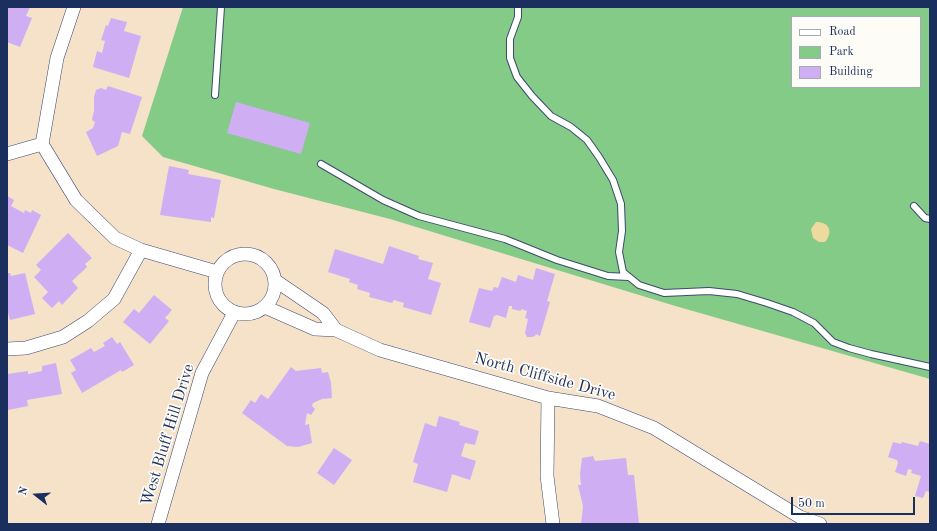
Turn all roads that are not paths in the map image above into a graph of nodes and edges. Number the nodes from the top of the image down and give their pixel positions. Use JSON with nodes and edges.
{"nodes":[{"id":1,"x":74,"y":7,"type":"edge"},
{"id":2,"x":221,"y":7,"type":"edge"},
{"id":3,"x":518,"y":7,"type":"edge"},
{"id":4,"x":215,"y":95,"type":"dead end"},
{"id":5,"x":42,"y":144,"type":"junction"},
{"id":6,"x":7,"y":154,"type":"edge"},
{"id":7,"x":321,"y":164,"type":"dead end"},
{"id":8,"x":914,"y":206,"type":"dead end"},
{"id":9,"x":930,"y":219,"type":"edge"},
{"id":10,"x":141,"y":250,"type":"junction"},
{"id":11,"x":217,"y":272,"type":"junction"},
{"id":12,"x":629,"y":277,"type":"junction"},
{"id":13,"x":276,"y":281,"type":"junction"},
{"id":14,"x":265,"y":307,"type":"junction"},
{"id":15,"x":234,"y":313,"type":"junction"},
{"id":16,"x":336,"y":330,"type":"junction"},
{"id":17,"x":7,"y":349,"type":"edge"},
{"id":18,"x":930,"y":367,"type":"edge"},
{"id":19,"x":548,"y":398,"type":"junction"},
{"id":20,"x":158,"y":524,"type":"edge"},
{"id":21,"x":553,"y":524,"type":"edge"},
{"id":22,"x":820,"y":524,"type":"edge"}],
"edges":[{"from":1,"to":5,"type":"street"},
{"from":2,"to":4,"type":"lane"},
{"from":3,"to":12,"type":"lane"},
{"from":5,"to":6,"type":"street"},
{"from":5,"to":10,"type":"street"},
{"from":7,"to":12,"type":"lane"},
{"from":8,"to":9,"type":"lane"},
{"from":10,"to":11,"type":"street"},
{"from":10,"to":17,"type":"street"},
{"from":11,"to":13,"type":"street"},
{"from":11,"to":15,"type":"street"},
{"from":12,"to":18,"type":"lane"},
{"from":13,"to":14,"type":"street"},
{"from":13,"to":16,"type":"street","name":"North Cliffside Drive"},
{"from":14,"to":15,"type":"street"},
{"from":14,"to":16,"type":"street","name":"North Cliffside Drive"},
{"from":15,"to":20,"type":"street","name":"West Bluff Hill Drive"},
{"from":16,"to":19,"type":"street","name":"North Cliffside Drive"},
{"from":19,"to":21,"type":"street"},
{"from":19,"to":22,"type":"street","name":"North Cliffside Drive"}]}
